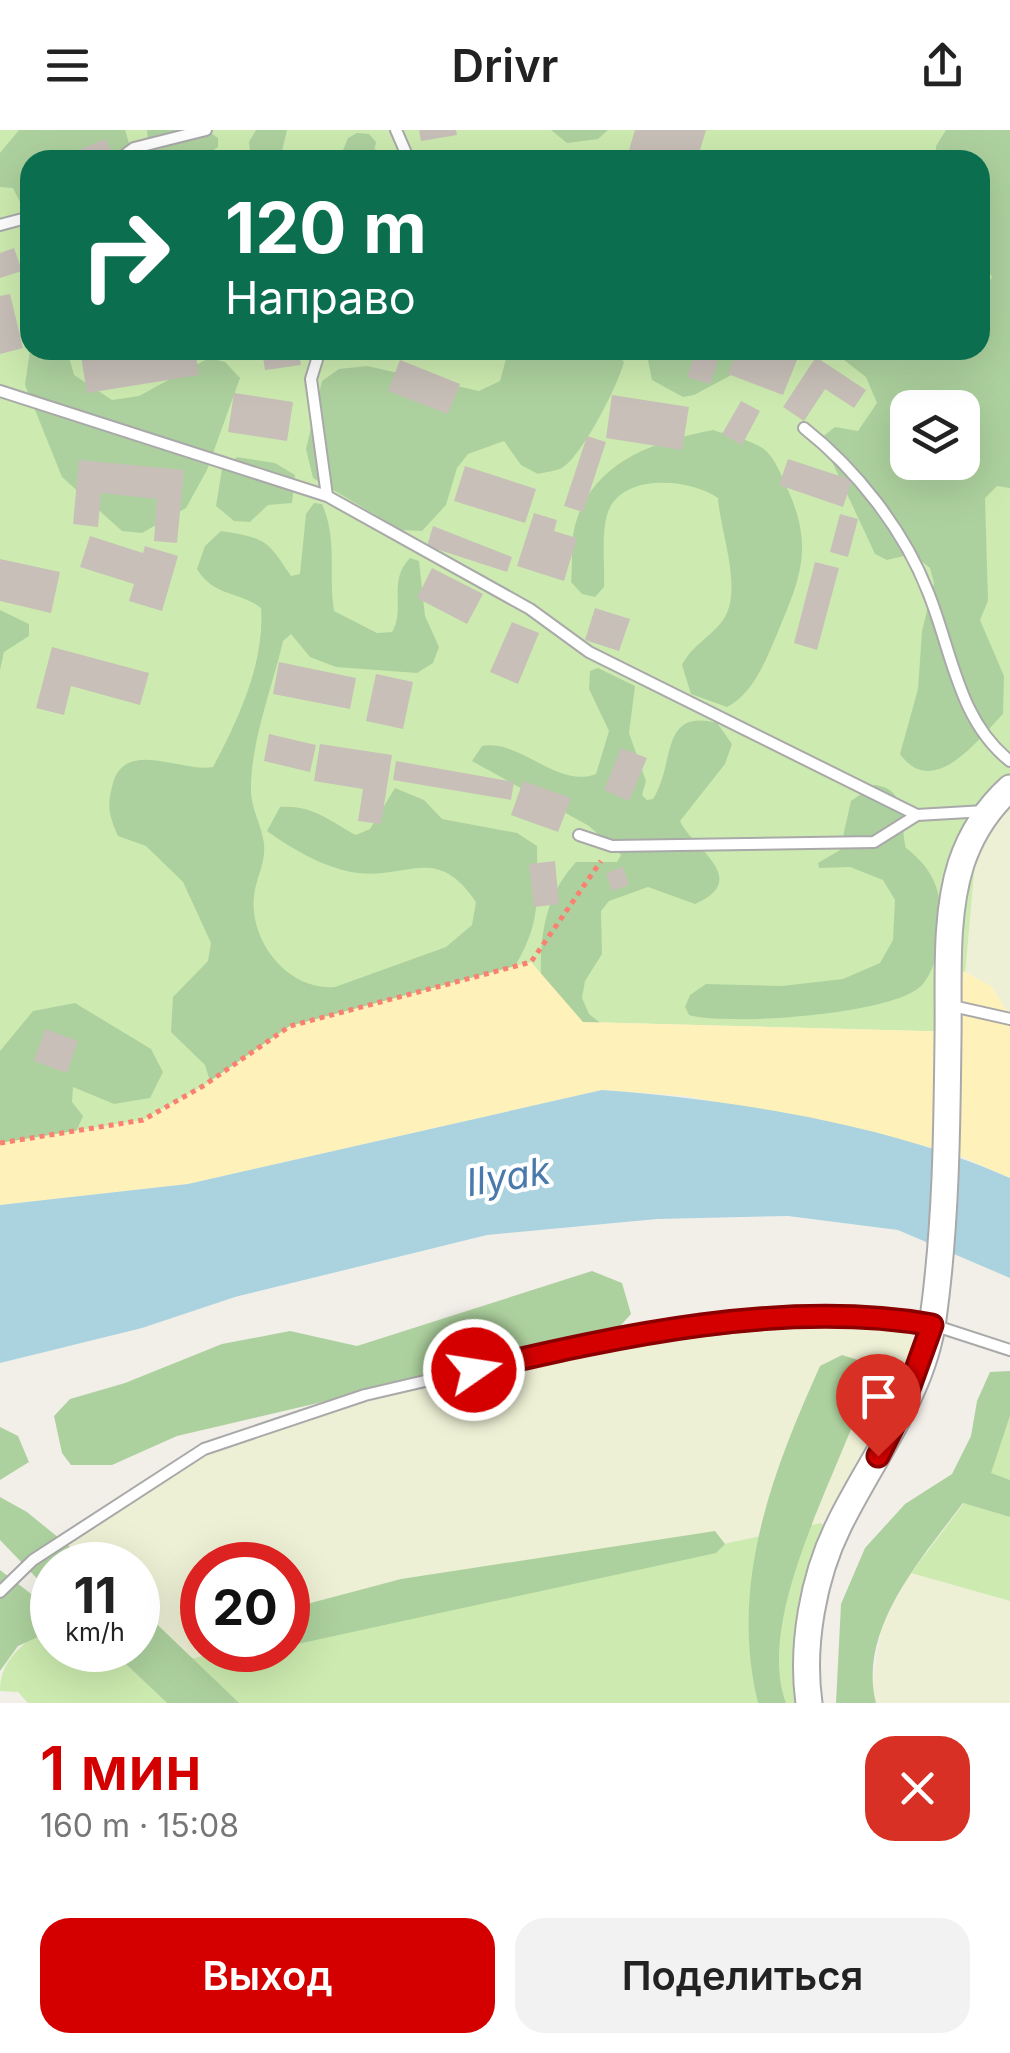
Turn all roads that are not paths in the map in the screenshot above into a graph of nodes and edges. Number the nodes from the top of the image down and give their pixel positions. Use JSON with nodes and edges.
{"nodes":[{"id":1,"x":206,"y":130,"type":"edge"},
{"id":2,"x":131,"y":150,"type":"edge"},
{"id":3,"x":317,"y":360,"type":"edge"},
{"id":4,"x":0,"y":391,"type":"edge"},
{"id":5,"x":804,"y":428,"type":"dead end"},
{"id":6,"x":327,"y":496,"type":"junction"},
{"id":7,"x":1010,"y":761,"type":"edge"},
{"id":8,"x":1010,"y":788,"type":"edge"},
{"id":9,"x":986,"y":810,"type":"junction"},
{"id":10,"x":917,"y":816,"type":"junction"},
{"id":11,"x":578,"y":835,"type":"dead end"},
{"id":12,"x":948,"y":1010,"type":"junction"},
{"id":13,"x":1010,"y":1019,"type":"edge"},
{"id":14,"x":934,"y":1316,"type":"junction"},
{"id":15,"x":1010,"y":1350,"type":"edge"},
{"id":16,"x":0,"y":1592,"type":"edge"},
{"id":17,"x":809,"y":1703,"type":"edge"}],
"edges":[{"from":1,"to":2,"type":"lane"},
{"from":3,"to":6,"type":"lane"},
{"from":4,"to":6,"type":"lane"},
{"from":5,"to":7,"type":"lane"},
{"from":6,"to":10,"type":"lane"},
{"from":8,"to":9,"type":"street"},
{"from":9,"to":10,"type":"lane"},
{"from":9,"to":12,"type":"street"},
{"from":10,"to":11,"type":"lane"},
{"from":12,"to":13,"type":"lane"},
{"from":12,"to":14,"type":"street"},
{"from":14,"to":15,"type":"lane"},
{"from":14,"to":16,"type":"lane"},
{"from":14,"to":17,"type":"street"}]}
